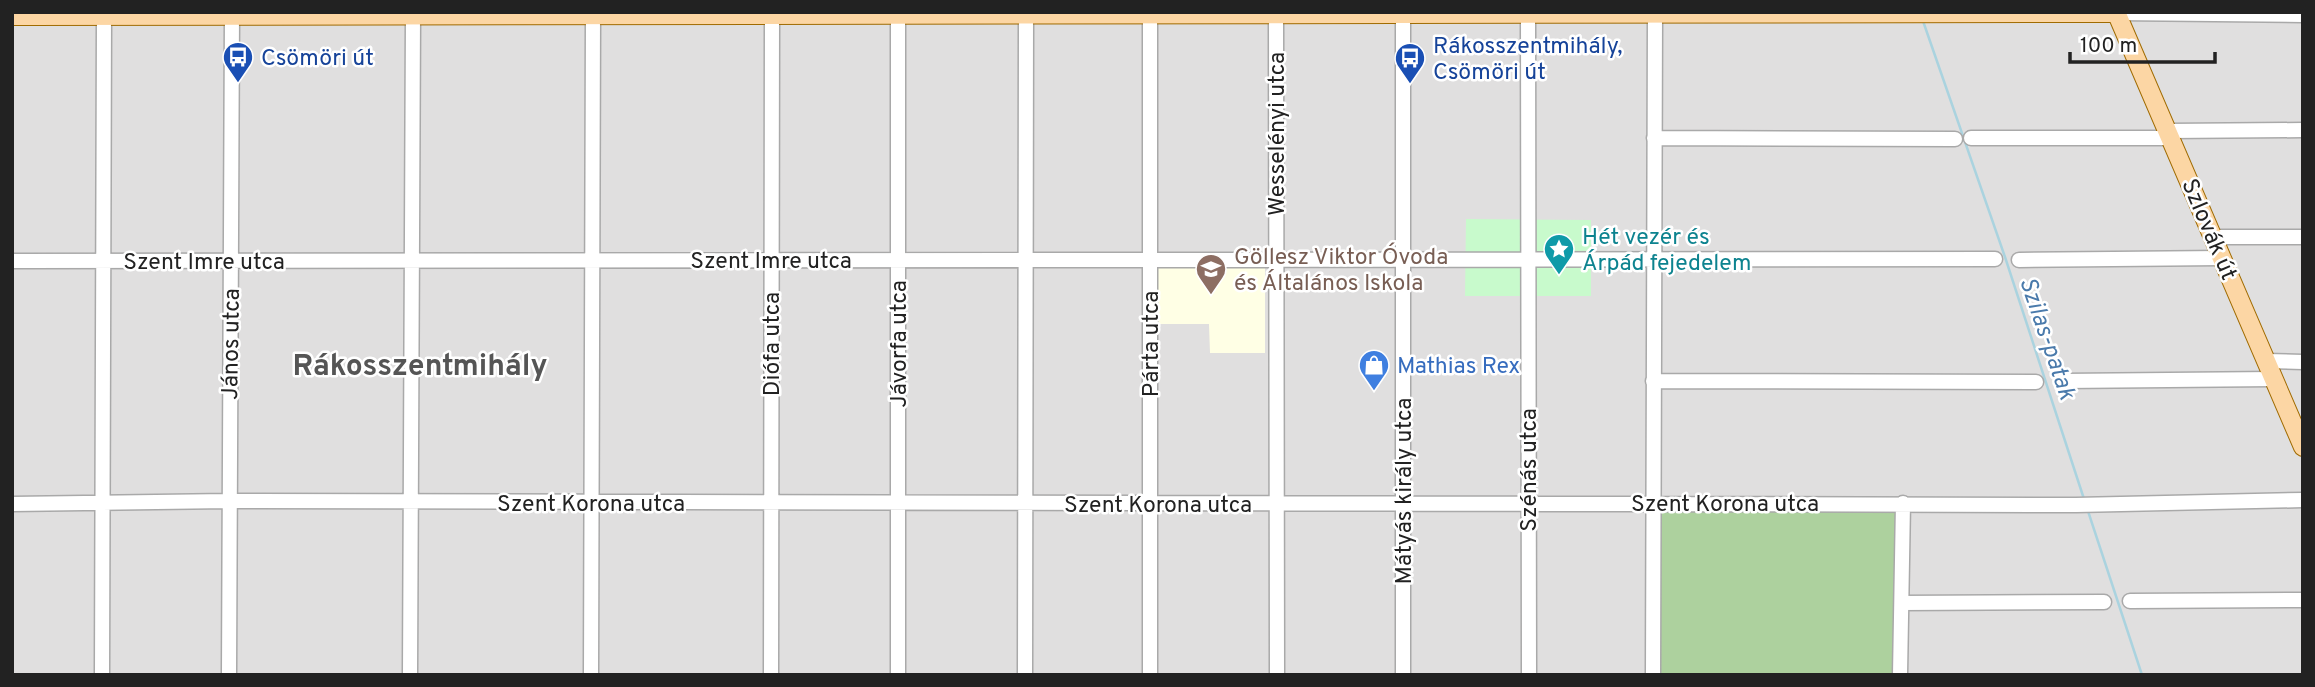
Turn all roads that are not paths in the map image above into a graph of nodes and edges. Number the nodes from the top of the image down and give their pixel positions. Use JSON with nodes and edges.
{"nodes":[{"id":1,"x":65,"y":13,"type":"edge"},
{"id":2,"x":543,"y":13,"type":"edge"},
{"id":3,"x":676,"y":13,"type":"edge"},
{"id":4,"x":738,"y":13,"type":"edge"},
{"id":5,"x":772,"y":13,"type":"edge"},
{"id":6,"x":861,"y":13,"type":"edge"},
{"id":7,"x":898,"y":13,"type":"edge"},
{"id":8,"x":1150,"y":13,"type":"edge"},
{"id":9,"x":1189,"y":13,"type":"edge"},
{"id":10,"x":1276,"y":13,"type":"edge"},
{"id":11,"x":1403,"y":13,"type":"edge"},
{"id":12,"x":1496,"y":13,"type":"edge"},
{"id":13,"x":2116,"y":13,"type":"edge"},
{"id":14,"x":2166,"y":13,"type":"edge"},
{"id":15,"x":2270,"y":13,"type":"edge"},
{"id":16,"x":232,"y":14,"type":"edge"},
{"id":17,"x":593,"y":14,"type":"junction"},
{"id":18,"x":1026,"y":14,"type":"edge"},
{"id":19,"x":1528,"y":14,"type":"edge"},
{"id":20,"x":1654,"y":14,"type":"junction"},
{"id":21,"x":104,"y":15,"type":"junction"},
{"id":22,"x":412,"y":15,"type":"junction"},
{"id":23,"x":2303,"y":15,"type":"edge"},
{"id":24,"x":12,"y":16,"type":"edge"},
{"id":25,"x":2303,"y":130,"type":"edge"},
{"id":26,"x":2169,"y":134,"type":"junction"},
{"id":27,"x":1654,"y":138,"type":"junction"},
{"id":28,"x":1971,"y":138,"type":"dead end"},
{"id":29,"x":1955,"y":139,"type":"dead end"},
{"id":30,"x":2213,"y":237,"type":"junction"},
{"id":31,"x":2303,"y":237,"type":"edge"},
{"id":32,"x":2222,"y":258,"type":"junction"},
{"id":33,"x":410,"y":259,"type":"junction"},
{"id":34,"x":1995,"y":259,"type":"dead end"},
{"id":35,"x":592,"y":260,"type":"junction"},
{"id":36,"x":772,"y":260,"type":"junction"},
{"id":37,"x":898,"y":260,"type":"junction"},
{"id":38,"x":1277,"y":260,"type":"junction"},
{"id":39,"x":1403,"y":260,"type":"junction"},
{"id":40,"x":1654,"y":260,"type":"junction"},
{"id":41,"x":2019,"y":260,"type":"dead end"},
{"id":42,"x":12,"y":261,"type":"edge"},
{"id":43,"x":104,"y":261,"type":"junction"},
{"id":44,"x":230,"y":261,"type":"junction"},
{"id":45,"x":1025,"y":261,"type":"junction"},
{"id":46,"x":1150,"y":262,"type":"junction"},
{"id":47,"x":1529,"y":262,"type":"junction"},
{"id":48,"x":2266,"y":361,"type":"junction"},
{"id":49,"x":2303,"y":362,"type":"edge"},
{"id":50,"x":2274,"y":380,"type":"junction"},
{"id":51,"x":1653,"y":381,"type":"junction"},
{"id":52,"x":2063,"y":381,"type":"dead end"},
{"id":53,"x":2036,"y":382,"type":"dead end"},
{"id":54,"x":2303,"y":447,"type":"edge"},
{"id":55,"x":2303,"y":500,"type":"edge"},
{"id":56,"x":228,"y":501,"type":"junction"},
{"id":57,"x":591,"y":502,"type":"junction"},
{"id":58,"x":1403,"y":502,"type":"junction"},
{"id":59,"x":1528,"y":502,"type":"junction"},
{"id":60,"x":12,"y":503,"type":"edge"},
{"id":61,"x":102,"y":503,"type":"junction"},
{"id":62,"x":410,"y":503,"type":"junction"},
{"id":63,"x":771,"y":503,"type":"junction"},
{"id":64,"x":1903,"y":503,"type":"junction"},
{"id":65,"x":898,"y":504,"type":"junction"},
{"id":66,"x":1025,"y":504,"type":"junction"},
{"id":67,"x":1150,"y":504,"type":"junction"},
{"id":68,"x":1277,"y":504,"type":"junction"},
{"id":69,"x":1654,"y":504,"type":"junction"},
{"id":70,"x":2303,"y":600,"type":"edge"},
{"id":71,"x":2130,"y":601,"type":"dead end"},
{"id":72,"x":2104,"y":602,"type":"dead end"},
{"id":73,"x":1902,"y":603,"type":"junction"},
{"id":74,"x":102,"y":675,"type":"edge"},
{"id":75,"x":229,"y":675,"type":"edge"},
{"id":76,"x":410,"y":675,"type":"edge"},
{"id":77,"x":591,"y":675,"type":"edge"},
{"id":78,"x":771,"y":675,"type":"edge"},
{"id":79,"x":898,"y":675,"type":"edge"},
{"id":80,"x":1025,"y":675,"type":"edge"},
{"id":81,"x":1150,"y":675,"type":"edge"},
{"id":82,"x":1277,"y":675,"type":"edge"},
{"id":83,"x":1403,"y":675,"type":"edge"},
{"id":84,"x":1529,"y":675,"type":"edge"},
{"id":85,"x":1653,"y":675,"type":"edge"},
{"id":86,"x":1900,"y":675,"type":"edge"}],
"edges":[{"from":1,"to":21,"type":"main road"},
{"from":1,"to":24,"type":"main road"},
{"from":2,"to":17,"type":"main road"},
{"from":2,"to":22,"type":"main road"},
{"from":3,"to":4,"type":"main road"},
{"from":3,"to":17,"type":"main road"},
{"from":4,"to":5,"type":"main road"},
{"from":5,"to":6,"type":"main road"},
{"from":5,"to":36,"type":"street","name":"Diófa utca"},
{"from":6,"to":7,"type":"main road"},
{"from":7,"to":18,"type":"main road"},
{"from":7,"to":37,"type":"street","name":"Jávorfa utca"},
{"from":8,"to":9,"type":"main road"},
{"from":8,"to":18,"type":"main road"},
{"from":8,"to":46,"type":"street","name":"Párta utca"},
{"from":9,"to":10,"type":"main road"},
{"from":10,"to":11,"type":"main road"},
{"from":10,"to":38,"type":"street","name":"Wesselényi utca"},
{"from":11,"to":12,"type":"main road"},
{"from":11,"to":39,"type":"street","name":"Mátyás király utca"},
{"from":12,"to":19,"type":"main road"},
{"from":13,"to":14,"type":"street"},
{"from":13,"to":20,"type":"main road"},
{"from":13,"to":26,"type":"main road","name":"Szlovák út"},
{"from":14,"to":15,"type":"street"},
{"from":15,"to":23,"type":"street"},
{"from":16,"to":21,"type":"main road"},
{"from":16,"to":22,"type":"main road"},
{"from":16,"to":44,"type":"street","name":"János utca"},
{"from":17,"to":35,"type":"street"},
{"from":18,"to":45,"type":"street"},
{"from":19,"to":20,"type":"main road"},
{"from":19,"to":47,"type":"street","name":"Szénás utca"},
{"from":20,"to":27,"type":"street"},
{"from":21,"to":43,"type":"street"},
{"from":22,"to":33,"type":"street"},
{"from":25,"to":26,"type":"street"},
{"from":26,"to":28,"type":"street"},
{"from":26,"to":30,"type":"main road","name":"Szlovák út"},
{"from":27,"to":29,"type":"street"},
{"from":27,"to":40,"type":"street"},
{"from":30,"to":31,"type":"street"},
{"from":30,"to":32,"type":"main road","name":"Szlovák út"},
{"from":32,"to":41,"type":"street"},
{"from":32,"to":48,"type":"main road","name":"Szlovák út"},
{"from":33,"to":35,"type":"street","name":"Szent Imre utca"},
{"from":33,"to":44,"type":"street","name":"Szent Imre utca"},
{"from":33,"to":62,"type":"street"},
{"from":34,"to":40,"type":"street"},
{"from":35,"to":36,"type":"street","name":"Szent Imre utca"},
{"from":35,"to":57,"type":"street"},
{"from":36,"to":37,"type":"street","name":"Szent Imre utca"},
{"from":36,"to":63,"type":"street","name":"Diófa utca"},
{"from":37,"to":45,"type":"street","name":"Szent Imre utca"},
{"from":37,"to":65,"type":"street","name":"Jávorfa utca"},
{"from":38,"to":39,"type":"street","name":"Szent Imre utca"},
{"from":38,"to":46,"type":"street","name":"Szent Imre utca"},
{"from":38,"to":68,"type":"street","name":"Wesselényi utca"},
{"from":39,"to":47,"type":"street","name":"Szent Imre utca"},
{"from":39,"to":58,"type":"street","name":"Mátyás király utca"},
{"from":40,"to":47,"type":"street","name":"Szent Imre utca"},
{"from":40,"to":51,"type":"street"},
{"from":42,"to":43,"type":"street","name":"Szent Imre utca"},
{"from":43,"to":44,"type":"street","name":"Szent Imre utca"},
{"from":43,"to":61,"type":"street"},
{"from":44,"to":56,"type":"street","name":"János utca"},
{"from":45,"to":46,"type":"street","name":"Szent Imre utca"},
{"from":45,"to":66,"type":"street"},
{"from":46,"to":67,"type":"street","name":"Párta utca"},
{"from":47,"to":59,"type":"street","name":"Szénás utca"},
{"from":48,"to":49,"type":"street"},
{"from":48,"to":50,"type":"main road","name":"Szlovák út"},
{"from":50,"to":52,"type":"street"},
{"from":50,"to":54,"type":"main road","name":"Szlovák út"},
{"from":51,"to":53,"type":"street"},
{"from":51,"to":69,"type":"street"},
{"from":55,"to":64,"type":"street","name":"Szent Korona utca"},
{"from":56,"to":61,"type":"street","name":"Szent Korona utca"},
{"from":56,"to":62,"type":"street","name":"Szent Korona utca"},
{"from":56,"to":75,"type":"street","name":"János utca"},
{"from":57,"to":62,"type":"street","name":"Szent Korona utca"},
{"from":57,"to":63,"type":"street","name":"Szent Korona utca"},
{"from":57,"to":77,"type":"street"},
{"from":58,"to":59,"type":"street","name":"Szent Korona utca"},
{"from":58,"to":68,"type":"street","name":"Szent Korona utca"},
{"from":58,"to":83,"type":"street","name":"Mátyás király utca"},
{"from":59,"to":69,"type":"street","name":"Szent Korona utca"},
{"from":59,"to":84,"type":"street","name":"Szénás utca"},
{"from":60,"to":61,"type":"street","name":"Szent Korona utca"},
{"from":61,"to":74,"type":"street"},
{"from":62,"to":76,"type":"street"},
{"from":63,"to":65,"type":"street","name":"Szent Korona utca"},
{"from":63,"to":78,"type":"street","name":"Diófa utca"},
{"from":64,"to":69,"type":"street","name":"Szent Korona utca"},
{"from":64,"to":73,"type":"street"},
{"from":65,"to":66,"type":"street","name":"Szent Korona utca"},
{"from":65,"to":79,"type":"street","name":"Jávorfa utca"},
{"from":66,"to":67,"type":"street","name":"Szent Korona utca"},
{"from":66,"to":80,"type":"street"},
{"from":67,"to":68,"type":"street","name":"Szent Korona utca"},
{"from":67,"to":81,"type":"street","name":"Párta utca"},
{"from":68,"to":82,"type":"street","name":"Wesselényi utca"},
{"from":69,"to":85,"type":"street"},
{"from":70,"to":71,"type":"street"},
{"from":72,"to":73,"type":"street"},
{"from":73,"to":86,"type":"street"}]}
